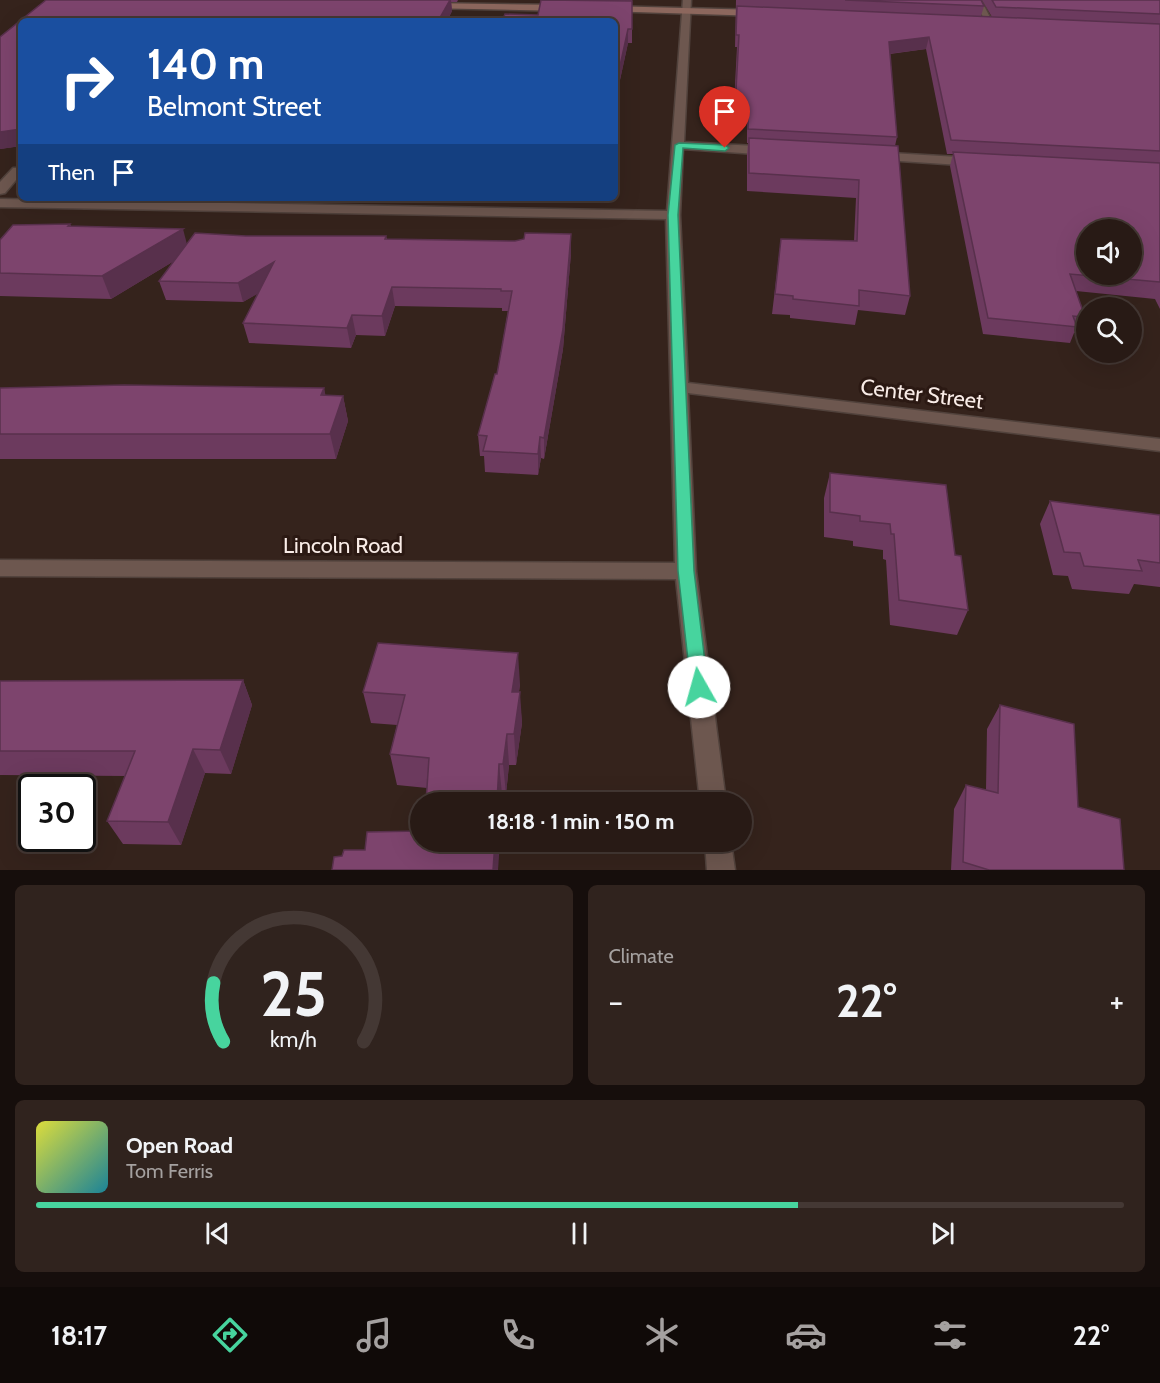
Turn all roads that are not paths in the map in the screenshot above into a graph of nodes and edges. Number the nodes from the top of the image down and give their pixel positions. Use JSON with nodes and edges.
{"nodes":[{"id":1,"x":977,"y":0,"type":"edge"},
{"id":2,"x":687,"y":5,"type":"edge"},
{"id":3,"x":422,"y":6,"type":"edge"},
{"id":4,"x":575,"y":8,"type":"edge"},
{"id":5,"x":598,"y":8,"type":"edge"},
{"id":6,"x":776,"y":14,"type":"edge"},
{"id":7,"x":979,"y":23,"type":"edge"},
{"id":8,"x":991,"y":23,"type":"junction"},
{"id":9,"x":1002,"y":24,"type":"edge"},
{"id":10,"x":679,"y":145,"type":"junction"},
{"id":11,"x":785,"y":151,"type":"edge"},
{"id":12,"x":855,"y":155,"type":"edge"},
{"id":13,"x":984,"y":162,"type":"edge"},
{"id":14,"x":17,"y":171,"type":"dead end"},
{"id":15,"x":0,"y":190,"type":"edge"},
{"id":16,"x":0,"y":203,"type":"edge"},
{"id":17,"x":673,"y":215,"type":"junction"},
{"id":18,"x":679,"y":387,"type":"junction"},
{"id":19,"x":1160,"y":445,"type":"edge"},
{"id":20,"x":0,"y":568,"type":"edge"},
{"id":21,"x":686,"y":571,"type":"junction"},
{"id":22,"x":712,"y":792,"type":"edge"},
{"id":23,"x":718,"y":852,"type":"edge"},
{"id":24,"x":721,"y":870,"type":"edge"}],
"edges":[{"from":1,"to":8,"type":"street"},
{"from":2,"to":5,"type":"street"},
{"from":2,"to":6,"type":"street"},
{"from":2,"to":10,"type":"street"},
{"from":3,"to":4,"type":"street"},
{"from":7,"to":8,"type":"street"},
{"from":8,"to":9,"type":"street"},
{"from":10,"to":11,"type":"street"},
{"from":10,"to":17,"type":"street"},
{"from":12,"to":13,"type":"street"},
{"from":14,"to":15,"type":"street"},
{"from":16,"to":17,"type":"street"},
{"from":17,"to":18,"type":"street"},
{"from":18,"to":19,"type":"street","name":"Center Street"},
{"from":18,"to":21,"type":"street"},
{"from":20,"to":21,"type":"street","name":"Lincoln Road"},
{"from":21,"to":22,"type":"street"},
{"from":23,"to":24,"type":"street"}]}
